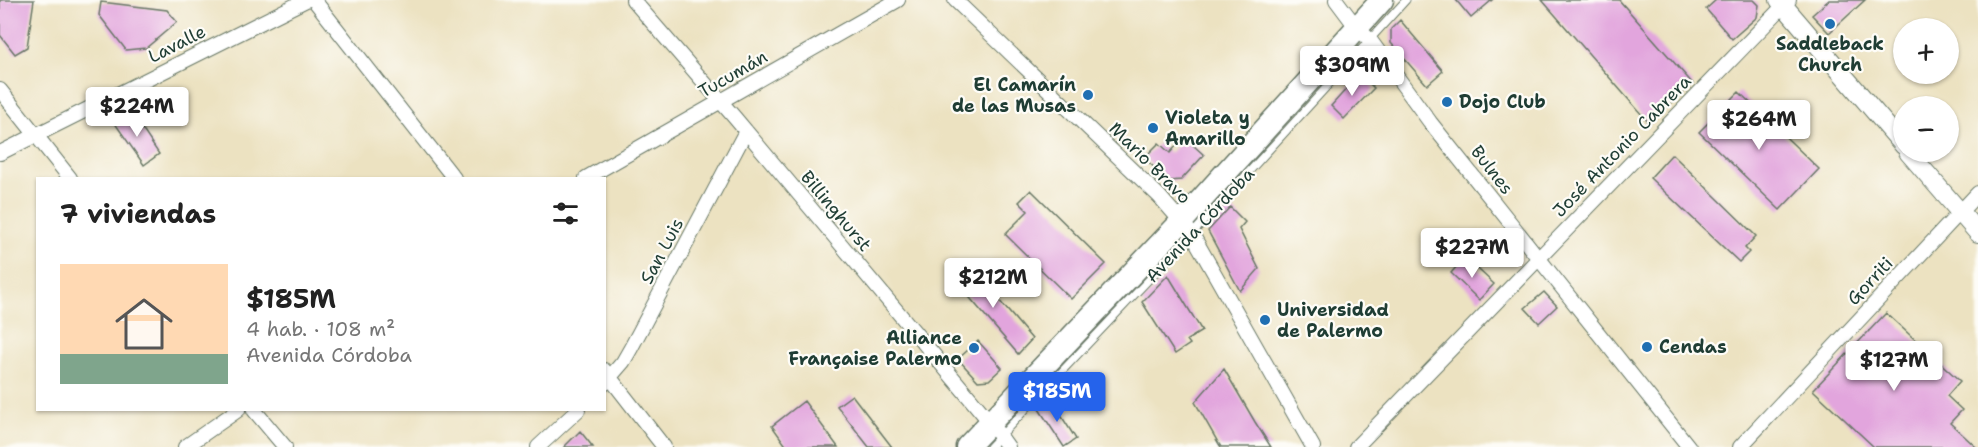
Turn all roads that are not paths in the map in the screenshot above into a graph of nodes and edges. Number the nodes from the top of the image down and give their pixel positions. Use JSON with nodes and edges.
{"nodes":[{"id":1,"x":306,"y":0,"type":"edge"},
{"id":2,"x":314,"y":0,"type":"edge"},
{"id":3,"x":633,"y":0,"type":"edge"},
{"id":4,"x":897,"y":0,"type":"edge"},
{"id":5,"x":955,"y":0,"type":"edge"},
{"id":6,"x":1335,"y":0,"type":"edge"},
{"id":7,"x":1382,"y":0,"type":"edge"},
{"id":8,"x":1406,"y":0,"type":"edge"},
{"id":9,"x":1784,"y":2,"type":"edge"},
{"id":10,"x":1363,"y":34,"type":"junction"},
{"id":11,"x":0,"y":90,"type":"edge"},
{"id":12,"x":0,"y":98,"type":"edge"},
{"id":13,"x":721,"y":102,"type":"junction"},
{"id":14,"x":12,"y":106,"type":"junction"},
{"id":15,"x":746,"y":131,"type":"junction"},
{"id":16,"x":1893,"y":133,"type":"edge"},
{"id":17,"x":35,"y":135,"type":"junction"},
{"id":18,"x":0,"y":153,"type":"edge"},
{"id":19,"x":1917,"y":162,"type":"edge"},
{"id":20,"x":69,"y":177,"type":"edge"},
{"id":21,"x":453,"y":177,"type":"edge"},
{"id":22,"x":588,"y":177,"type":"edge"},
{"id":23,"x":1978,"y":193,"type":"edge"},
{"id":24,"x":1960,"y":212,"type":"junction"},
{"id":25,"x":1187,"y":227,"type":"junction"},
{"id":26,"x":1978,"y":233,"type":"edge"},
{"id":27,"x":1539,"y":258,"type":"junction"},
{"id":28,"x":607,"y":377,"type":"edge"},
{"id":29,"x":237,"y":411,"type":"edge"},
{"id":30,"x":255,"y":411,"type":"edge"},
{"id":31,"x":577,"y":411,"type":"edge"},
{"id":32,"x":999,"y":435,"type":"edge"},
{"id":33,"x":185,"y":447,"type":"edge"},
{"id":34,"x":285,"y":447,"type":"edge"},
{"id":35,"x":538,"y":447,"type":"edge"},
{"id":36,"x":664,"y":447,"type":"edge"},
{"id":37,"x":967,"y":447,"type":"edge"},
{"id":38,"x":990,"y":447,"type":"edge"},
{"id":39,"x":1313,"y":447,"type":"edge"},
{"id":40,"x":1356,"y":447,"type":"edge"},
{"id":41,"x":1689,"y":447,"type":"edge"},
{"id":42,"x":1740,"y":447,"type":"edge"}],
"edges":[{"from":1,"to":17,"type":"street","name":"Lavalle"},
{"from":2,"to":21,"type":"street"},
{"from":3,"to":13,"type":"street","name":"Billinghurst"},
{"from":4,"to":13,"type":"street","name":"Tucumán"},
{"from":5,"to":25,"type":"street","name":"Mario Bravo"},
{"from":6,"to":10,"type":"street","name":"Bulnes"},
{"from":7,"to":10,"type":"main road","name":"Avenida Córdoba"},
{"from":8,"to":10,"type":"lane","name":"Avenida Córdoba"},
{"from":9,"to":16,"type":"street"},
{"from":9,"to":27,"type":"street","name":"José Antonio Cabrera"},
{"from":10,"to":25,"type":"main road","name":"Avenida Córdoba"},
{"from":10,"to":27,"type":"street","name":"Bulnes"},
{"from":11,"to":14,"type":"street"},
{"from":12,"to":14,"type":"lane"},
{"from":13,"to":15,"type":"street","name":"Billinghurst"},
{"from":13,"to":22,"type":"street","name":"Tucumán"},
{"from":14,"to":17,"type":"street"},
{"from":15,"to":28,"type":"street","name":"San Luis"},
{"from":15,"to":32,"type":"street","name":"Billinghurst"},
{"from":17,"to":18,"type":"street","name":"Lavalle"},
{"from":17,"to":20,"type":"street"},
{"from":19,"to":24,"type":"street"},
{"from":23,"to":24,"type":"street","name":"Gorriti"},
{"from":24,"to":26,"type":"street"},
{"from":24,"to":42,"type":"street","name":"Gorriti"},
{"from":25,"to":32,"type":"main road","name":"Avenida Córdoba"},
{"from":25,"to":39,"type":"street","name":"Mario Bravo"},
{"from":27,"to":40,"type":"street","name":"José Antonio Cabrera"},
{"from":27,"to":41,"type":"street","name":"Bulnes"},
{"from":28,"to":36,"type":"street"},
{"from":29,"to":33,"type":"street"},
{"from":30,"to":34,"type":"street"},
{"from":31,"to":35,"type":"street"},
{"from":32,"to":37,"type":"main road","name":"Avenida Córdoba"},
{"from":32,"to":38,"type":"lane","name":"Avenida Córdoba"}]}
